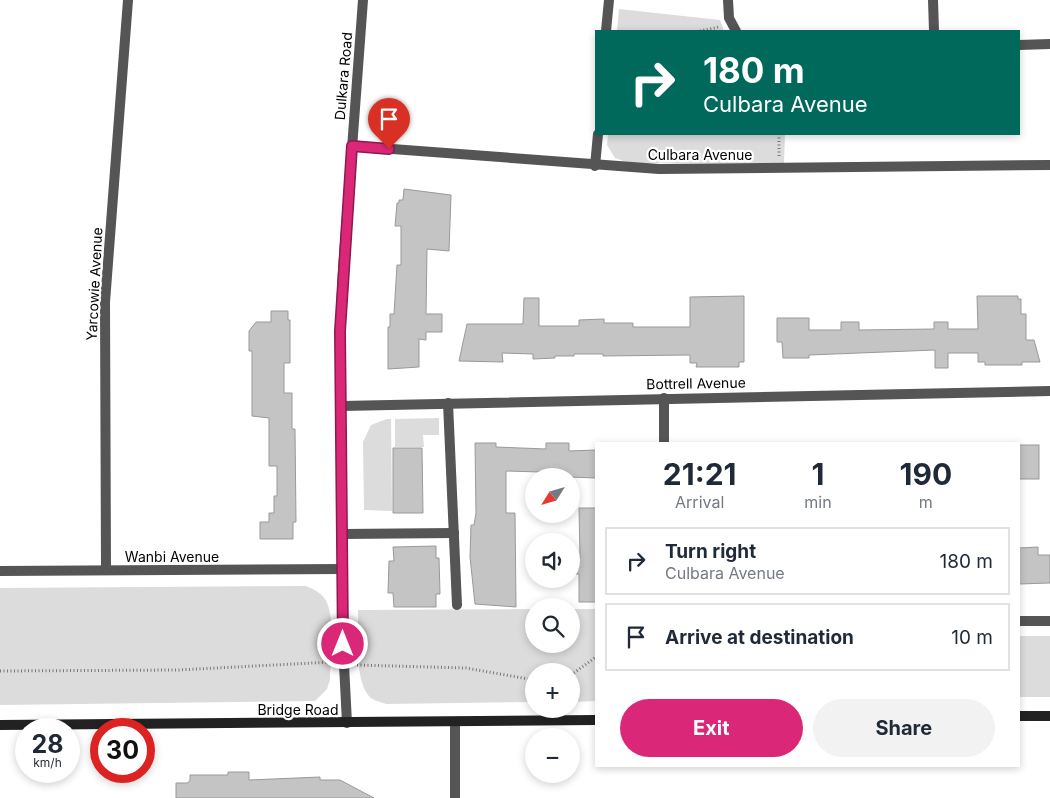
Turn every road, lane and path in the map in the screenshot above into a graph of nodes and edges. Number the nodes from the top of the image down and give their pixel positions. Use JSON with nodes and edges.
{"nodes":[{"id":1,"x":128,"y":0,"type":"edge"},
{"id":2,"x":363,"y":0,"type":"edge"},
{"id":3,"x":609,"y":0,"type":"edge"},
{"id":4,"x":728,"y":0,"type":"edge"},
{"id":5,"x":933,"y":0,"type":"edge"},
{"id":6,"x":734,"y":28,"type":"edge"},
{"id":7,"x":606,"y":30,"type":"edge"},
{"id":8,"x":711,"y":30,"type":"edge"},
{"id":9,"x":934,"y":30,"type":"edge"},
{"id":10,"x":1050,"y":44,"type":"edge"},
{"id":11,"x":1020,"y":45,"type":"edge"},
{"id":12,"x":598,"y":135,"type":"edge"},
{"id":13,"x":779,"y":135,"type":"edge"},
{"id":14,"x":352,"y":146,"type":"junction"},
{"id":15,"x":1050,"y":165,"type":"edge"},
{"id":16,"x":595,"y":166,"type":"junction"},
{"id":17,"x":778,"y":167,"type":"junction"},
{"id":18,"x":1050,"y":391,"type":"edge"},
{"id":19,"x":664,"y":398,"type":"junction"},
{"id":20,"x":448,"y":402,"type":"junction"},
{"id":21,"x":342,"y":406,"type":"junction"},
{"id":22,"x":664,"y":442,"type":"edge"},
{"id":23,"x":454,"y":533,"type":"junction"},
{"id":24,"x":342,"y":534,"type":"junction"},
{"id":25,"x":343,"y":569,"type":"junction"},
{"id":26,"x":106,"y":570,"type":"junction"},
{"id":27,"x":0,"y":571,"type":"edge"},
{"id":28,"x":457,"y":605,"type":"dead end"},
{"id":29,"x":1020,"y":621,"type":"edge"},
{"id":30,"x":1050,"y":621,"type":"edge"},
{"id":31,"x":595,"y":658,"type":"edge"},
{"id":32,"x":344,"y":661,"type":"junction"},
{"id":33,"x":580,"y":669,"type":"edge"},
{"id":34,"x":0,"y":671,"type":"edge"},
{"id":35,"x":525,"y":678,"type":"edge"},
{"id":36,"x":1020,"y":716,"type":"edge"},
{"id":37,"x":1050,"y":716,"type":"edge"},
{"id":38,"x":595,"y":720,"type":"edge"},
{"id":39,"x":455,"y":722,"type":"junction"},
{"id":40,"x":347,"y":723,"type":"junction"},
{"id":41,"x":0,"y":725,"type":"edge"},
{"id":42,"x":455,"y":798,"type":"edge"}],
"edges":[{"from":1,"to":26,"type":"street","name":"Yarcowie Avenue"},
{"from":2,"to":14,"type":"street","name":"Dulkara Road"},
{"from":3,"to":7,"type":"street"},
{"from":4,"to":6,"type":"street"},
{"from":5,"to":9,"type":"street"},
{"from":6,"to":8,"type":"path"},
{"from":10,"to":11,"type":"street"},
{"from":12,"to":16,"type":"street"},
{"from":13,"to":17,"type":"path"},
{"from":14,"to":16,"type":"street","name":"Culbara Avenue"},
{"from":14,"to":21,"type":"street","name":"Dulkara Road"},
{"from":15,"to":17,"type":"street","name":"Culbara Avenue"},
{"from":16,"to":17,"type":"street","name":"Culbara Avenue"},
{"from":18,"to":19,"type":"street","name":"Bottrell Avenue"},
{"from":19,"to":20,"type":"street","name":"Bottrell Avenue"},
{"from":19,"to":22,"type":"street"},
{"from":20,"to":21,"type":"street","name":"Bottrell Avenue"},
{"from":20,"to":23,"type":"street"},
{"from":21,"to":24,"type":"street","name":"Dulkara Road"},
{"from":23,"to":24,"type":"street"},
{"from":23,"to":28,"type":"street"},
{"from":24,"to":25,"type":"street","name":"Dulkara Road"},
{"from":25,"to":26,"type":"street","name":"Wanbi Avenue"},
{"from":25,"to":32,"type":"street","name":"Dulkara Road"},
{"from":26,"to":27,"type":"street","name":"Wanbi Avenue"},
{"from":29,"to":30,"type":"street"},
{"from":31,"to":33,"type":"path"},
{"from":32,"to":34,"type":"path"},
{"from":32,"to":35,"type":"path"},
{"from":32,"to":40,"type":"street","name":"Dulkara Road"},
{"from":36,"to":37,"type":"main road"},
{"from":38,"to":39,"type":"main road","name":"Bridge Road"},
{"from":39,"to":40,"type":"main road","name":"Bridge Road"},
{"from":39,"to":42,"type":"street"},
{"from":40,"to":41,"type":"main road","name":"Bridge Road"}]}
